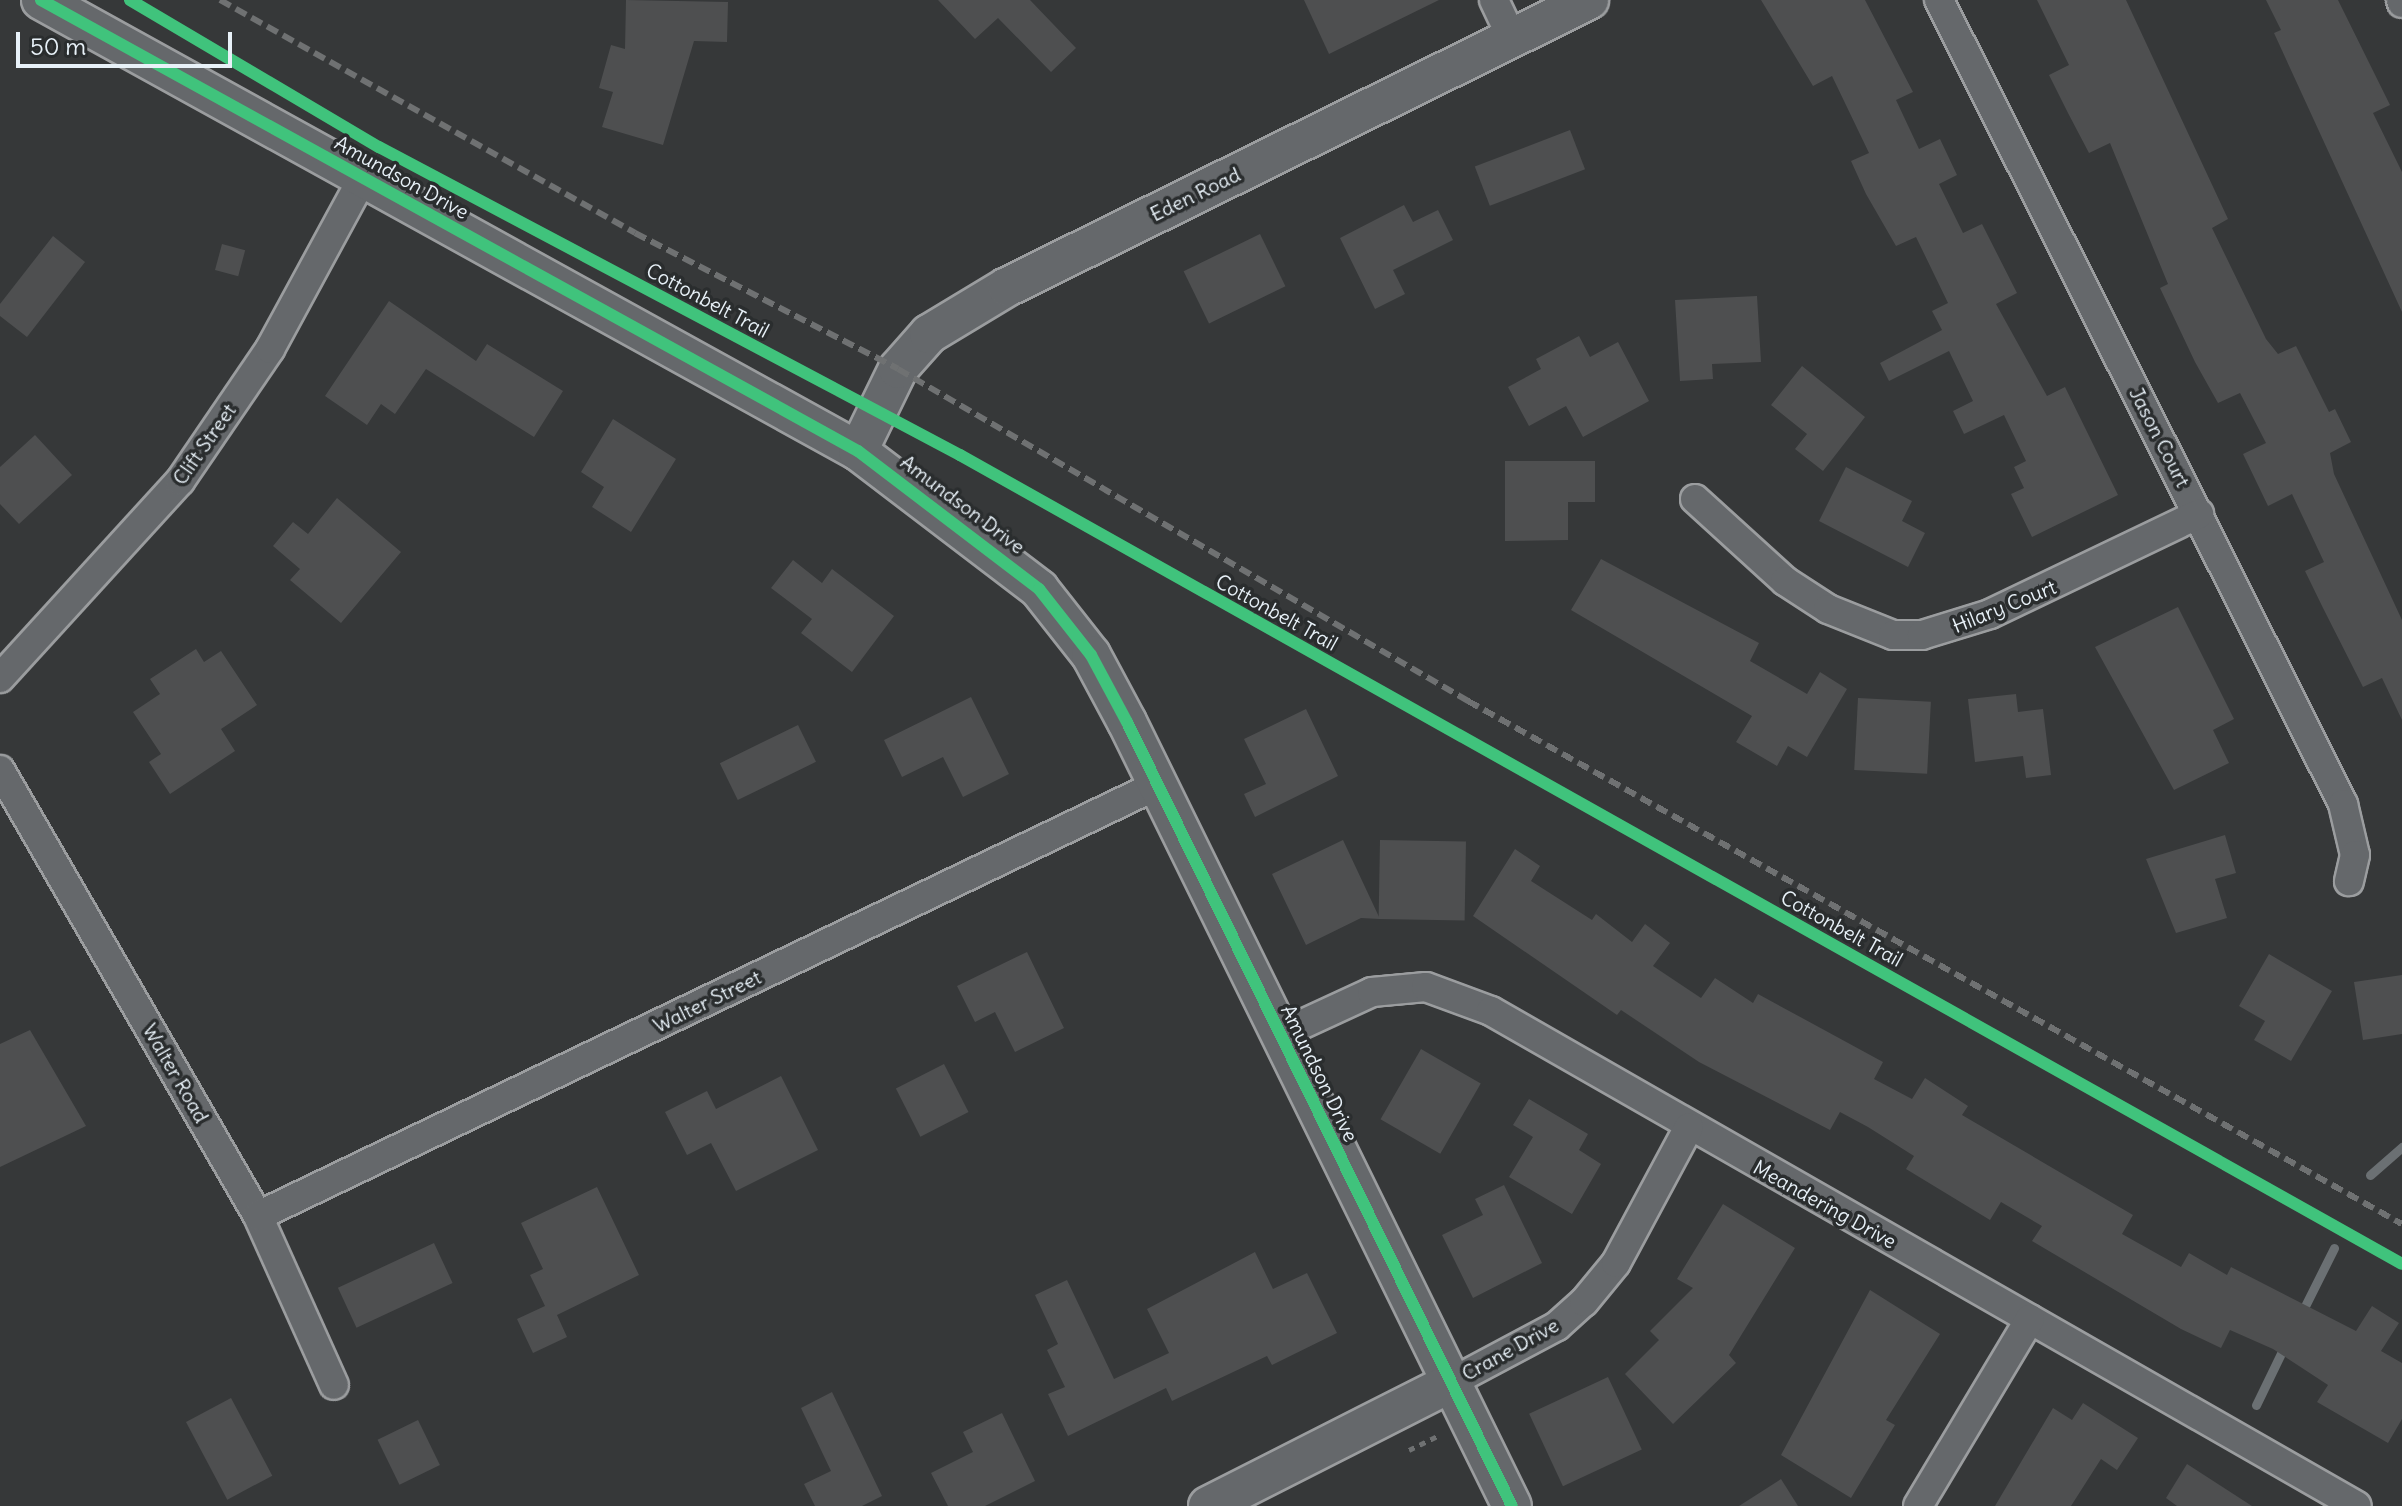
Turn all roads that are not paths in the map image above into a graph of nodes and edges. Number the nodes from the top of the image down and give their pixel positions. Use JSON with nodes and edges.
{"nodes":[{"id":1,"x":41,"y":0,"type":"edge"},
{"id":2,"x":1494,"y":0,"type":"edge"},
{"id":3,"x":1589,"y":0,"type":"edge"},
{"id":4,"x":1939,"y":0,"type":"edge"},
{"id":5,"x":1512,"y":38,"type":"junction"},
{"id":6,"x":363,"y":178,"type":"junction"},
{"id":7,"x":858,"y":451,"type":"junction"},
{"id":8,"x":1695,"y":499,"type":"dead end"},
{"id":9,"x":2199,"y":514,"type":"junction"},
{"id":10,"x":0,"y":678,"type":"edge"},
{"id":11,"x":0,"y":770,"type":"edge"},
{"id":12,"x":1155,"y":786,"type":"junction"},
{"id":13,"x":2349,"y":881,"type":"dead end"},
{"id":14,"x":1279,"y":1035,"type":"junction"},
{"id":15,"x":1689,"y":1127,"type":"junction"},
{"id":16,"x":258,"y":1216,"type":"junction"},
{"id":17,"x":2030,"y":1319,"type":"junction"},
{"id":18,"x":1450,"y":1383,"type":"junction"},
{"id":19,"x":334,"y":1385,"type":"dead end"},
{"id":20,"x":1208,"y":1506,"type":"edge"},
{"id":21,"x":1512,"y":1506,"type":"edge"},
{"id":22,"x":1918,"y":1506,"type":"edge"},
{"id":23,"x":2357,"y":1506,"type":"edge"}],
"edges":[{"from":1,"to":6,"type":"street","name":"Amundson Drive"},
{"from":2,"to":5,"type":"street"},
{"from":3,"to":5,"type":"street","name":"Eden Road"},
{"from":4,"to":9,"type":"street","name":"Jason Court"},
{"from":5,"to":7,"type":"street","name":"Eden Road"},
{"from":6,"to":7,"type":"street","name":"Amundson Drive"},
{"from":6,"to":10,"type":"street","name":"Clift Street"},
{"from":7,"to":12,"type":"street","name":"Amundson Drive"},
{"from":8,"to":9,"type":"street","name":"Hilary Court"},
{"from":9,"to":13,"type":"street","name":"Jason Court"},
{"from":11,"to":16,"type":"street","name":"Walter Road"},
{"from":12,"to":14,"type":"street","name":"Amundson Drive"},
{"from":12,"to":16,"type":"street","name":"Walter Street"},
{"from":14,"to":15,"type":"street","name":"Meandering Drive"},
{"from":14,"to":18,"type":"street","name":"Amundson Drive"},
{"from":15,"to":17,"type":"street","name":"Meandering Drive"},
{"from":15,"to":18,"type":"street","name":"Crane Drive"},
{"from":16,"to":19,"type":"street","name":"Walter Road"},
{"from":17,"to":22,"type":"street"},
{"from":17,"to":23,"type":"street","name":"Meandering Drive"},
{"from":18,"to":20,"type":"street","name":"Crane Drive"},
{"from":18,"to":21,"type":"street","name":"Amundson Drive"}]}
